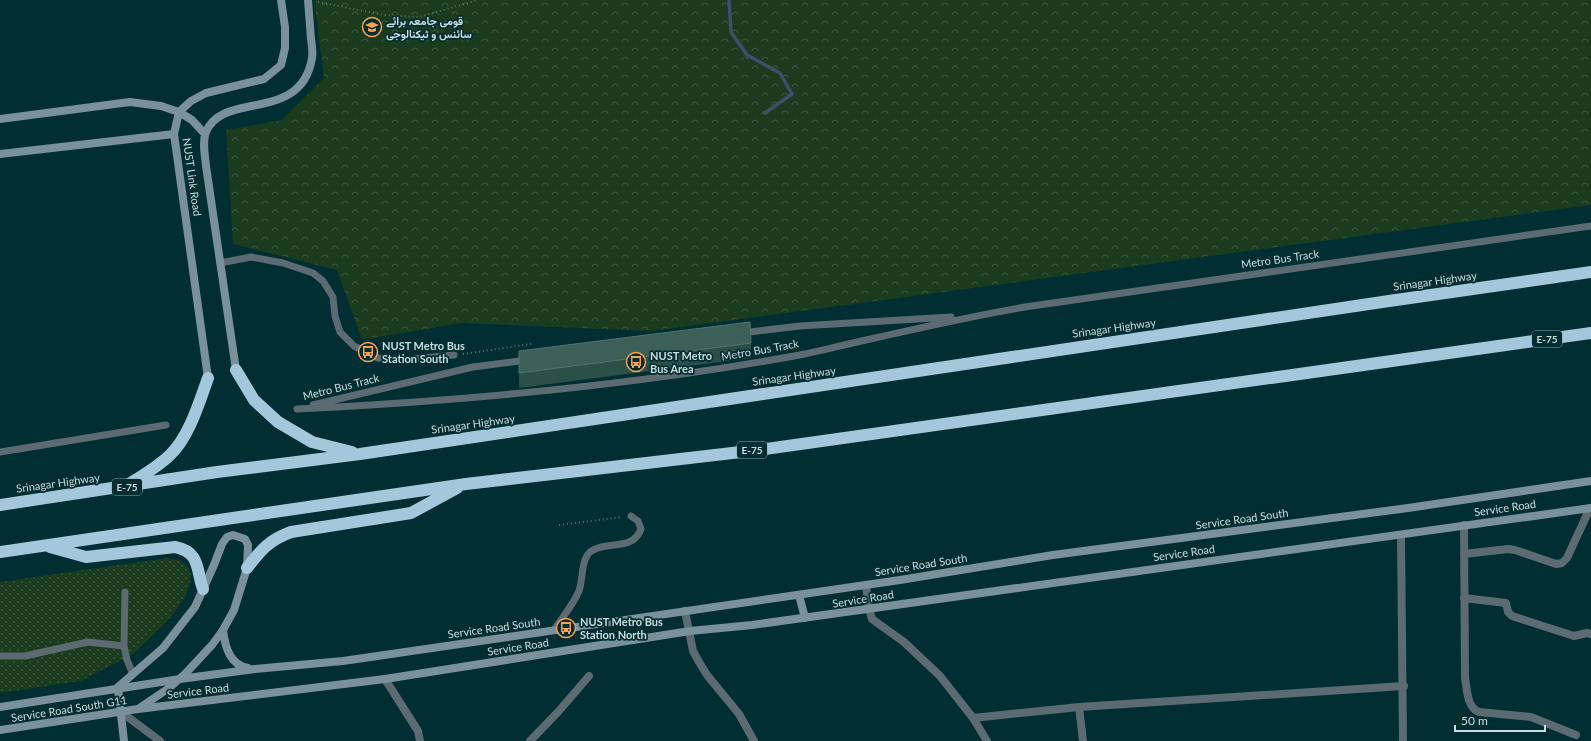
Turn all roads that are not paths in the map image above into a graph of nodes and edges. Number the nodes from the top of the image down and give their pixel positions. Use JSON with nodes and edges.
{"nodes":[{"id":1,"x":281,"y":0,"type":"edge"},
{"id":2,"x":312,"y":1,"type":"edge"},
{"id":3,"x":179,"y":112,"type":"junction"},
{"id":4,"x":0,"y":119,"type":"edge"},
{"id":5,"x":174,"y":134,"type":"junction"},
{"id":6,"x":205,"y":134,"type":"junction"},
{"id":7,"x":0,"y":154,"type":"edge"},
{"id":8,"x":1591,"y":226,"type":"edge"},
{"id":9,"x":220,"y":263,"type":"junction"},
{"id":10,"x":1591,"y":272,"type":"edge"},
{"id":11,"x":973,"y":316,"type":"junction"},
{"id":12,"x":1591,"y":333,"type":"edge"},
{"id":13,"x":731,"y":334,"type":"edge"},
{"id":14,"x":454,"y":355,"type":"road end"},
{"id":15,"x":536,"y":359,"type":"edge"},
{"id":16,"x":236,"y":370,"type":"joint"},
{"id":17,"x":208,"y":378,"type":"joint"},
{"id":18,"x":166,"y":425,"type":"dead end"},
{"id":19,"x":0,"y":452,"type":"edge"},
{"id":20,"x":360,"y":454,"type":"junction"},
{"id":21,"x":1591,"y":481,"type":"edge"},
{"id":22,"x":466,"y":484,"type":"junction"},
{"id":23,"x":125,"y":487,"type":"junction"},
{"id":24,"x":0,"y":505,"type":"edge"},
{"id":25,"x":1591,"y":508,"type":"edge"},
{"id":26,"x":631,"y":516,"type":"road end"},
{"id":27,"x":1464,"y":525,"type":"junction"},
{"id":28,"x":1400,"y":535,"type":"junction"},
{"id":29,"x":44,"y":546,"type":"junction"},
{"id":30,"x":0,"y":552,"type":"edge"},
{"id":31,"x":1464,"y":554,"type":"junction"},
{"id":32,"x":247,"y":563,"type":"junction"},
{"id":33,"x":866,"y":585,"type":"junction"},
{"id":34,"x":203,"y":589,"type":"junction"},
{"id":35,"x":125,"y":592,"type":"dead end"},
{"id":36,"x":799,"y":595,"type":"junction"},
{"id":37,"x":1464,"y":598,"type":"junction"},
{"id":38,"x":869,"y":609,"type":"junction"},
{"id":39,"x":685,"y":611,"type":"junction"},
{"id":40,"x":805,"y":618,"type":"junction"},
{"id":41,"x":223,"y":630,"type":"junction"},
{"id":42,"x":554,"y":630,"type":"junction"},
{"id":43,"x":690,"y":631,"type":"junction"},
{"id":44,"x":1591,"y":634,"type":"edge"},
{"id":45,"x":124,"y":646,"type":"junction"},
{"id":46,"x":0,"y":656,"type":"edge"},
{"id":47,"x":255,"y":669,"type":"junction"},
{"id":48,"x":133,"y":674,"type":"junction"},
{"id":49,"x":589,"y":676,"type":"dead end"},
{"id":50,"x":180,"y":679,"type":"junction"},
{"id":51,"x":384,"y":679,"type":"junction"},
{"id":52,"x":1404,"y":686,"type":"junction"},
{"id":53,"x":118,"y":688,"type":"junction"},
{"id":54,"x":0,"y":707,"type":"edge"},
{"id":55,"x":1079,"y":707,"type":"junction"},
{"id":56,"x":138,"y":709,"type":"junction"},
{"id":57,"x":121,"y":712,"type":"junction"},
{"id":58,"x":973,"y":718,"type":"junction"},
{"id":59,"x":0,"y":730,"type":"edge"},
{"id":60,"x":1576,"y":735,"type":"dead end"},
{"id":61,"x":124,"y":741,"type":"edge"},
{"id":62,"x":160,"y":741,"type":"edge"},
{"id":63,"x":420,"y":741,"type":"edge"},
{"id":64,"x":530,"y":741,"type":"edge"},
{"id":65,"x":754,"y":741,"type":"edge"},
{"id":66,"x":987,"y":741,"type":"edge"},
{"id":67,"x":1083,"y":741,"type":"edge"},
{"id":68,"x":1403,"y":741,"type":"edge"}],
"edges":[{"from":1,"to":3,"type":"main road"},
{"from":2,"to":6,"type":"main road","name":"NUST Link Road"},
{"from":3,"to":4,"type":"main road"},
{"from":3,"to":5,"type":"main road","name":"NUST Link Road"},
{"from":3,"to":6,"type":"main road"},
{"from":5,"to":7,"type":"main road"},
{"from":5,"to":17,"type":"main road","name":"NUST Link Road"},
{"from":6,"to":9,"type":"main road","name":"NUST Link Road"},
{"from":8,"to":11,"type":"lane","name":"Metro Bus Track"},
{"from":9,"to":14,"type":"lane"},
{"from":9,"to":16,"type":"main road","name":"NUST Link Road"},
{"from":10,"to":20,"type":"highway","name":"Srinagar Highway","number":"E-75"},
{"from":11,"to":13,"type":"lane","name":"Metro Bus Track"},
{"from":11,"to":15,"type":"lane","name":"Metro Bus Track"},
{"from":12,"to":22,"type":"highway","number":"E-75"},
{"from":16,"to":20,"type":"highway"},
{"from":17,"to":23,"type":"highway"},
{"from":18,"to":19,"type":"lane"},
{"from":20,"to":23,"type":"highway","name":"Srinagar Highway","number":"E-75"},
{"from":21,"to":33,"type":"main road","name":"Service Road South"},
{"from":22,"to":29,"type":"highway","number":"E-75"},
{"from":22,"to":32,"type":"highway"},
{"from":23,"to":24,"type":"highway","name":"Srinagar Highway","number":"E-75"},
{"from":25,"to":27,"type":"main road","name":"Service Road"},
{"from":25,"to":31,"type":"street"},
{"from":26,"to":42,"type":"lane"},
{"from":27,"to":28,"type":"main road","name":"Service Road"},
{"from":27,"to":31,"type":"street"},
{"from":28,"to":38,"type":"main road","name":"Service Road"},
{"from":28,"to":52,"type":"street"},
{"from":29,"to":30,"type":"highway","number":"E-75"},
{"from":29,"to":34,"type":"highway"},
{"from":31,"to":37,"type":"street"},
{"from":32,"to":34,"type":"main road","name":"Service Road South G11"},
{"from":32,"to":41,"type":"main road","name":"Service Road South G11"},
{"from":33,"to":36,"type":"main road","name":"Service Road South"},
{"from":33,"to":38,"type":"street"},
{"from":34,"to":48,"type":"main road","name":"Service Road South G11"},
{"from":35,"to":45,"type":"lane"},
{"from":36,"to":39,"type":"main road","name":"Service Road South"},
{"from":36,"to":40,"type":"main road"},
{"from":37,"to":44,"type":"street"},
{"from":37,"to":60,"type":"street"},
{"from":38,"to":40,"type":"main road","name":"Service Road"},
{"from":38,"to":58,"type":"street"},
{"from":39,"to":42,"type":"main road","name":"Service Road South"},
{"from":39,"to":43,"type":"street"},
{"from":40,"to":43,"type":"main road","name":"Service Road"},
{"from":41,"to":47,"type":"main road"},
{"from":41,"to":50,"type":"main road","name":"Service Road South G11"},
{"from":42,"to":47,"type":"main road","name":"Service Road South"},
{"from":43,"to":51,"type":"main road","name":"Service Road"},
{"from":43,"to":65,"type":"street"},
{"from":45,"to":46,"type":"lane"},
{"from":45,"to":48,"type":"lane"},
{"from":47,"to":50,"type":"main road","name":"Service Road South"},
{"from":48,"to":53,"type":"main road","name":"Service Road South G11"},
{"from":49,"to":64,"type":"street"},
{"from":50,"to":53,"type":"main road","name":"Service Road South"},
{"from":50,"to":56,"type":"main road","name":"Service Road South G11"},
{"from":51,"to":56,"type":"main road","name":"Service Road"},
{"from":51,"to":63,"type":"street"},
{"from":52,"to":55,"type":"street"},
{"from":52,"to":68,"type":"street"},
{"from":53,"to":54,"type":"main road","name":"Service Road South G11"},
{"from":53,"to":57,"type":"main road"},
{"from":55,"to":58,"type":"street"},
{"from":55,"to":67,"type":"street"},
{"from":56,"to":57,"type":"main road","name":"Service Road South G11"},
{"from":57,"to":59,"type":"main road","name":"Service Road South G11"},
{"from":57,"to":61,"type":"main road"},
{"from":57,"to":62,"type":"street"},
{"from":58,"to":66,"type":"street"}]}
